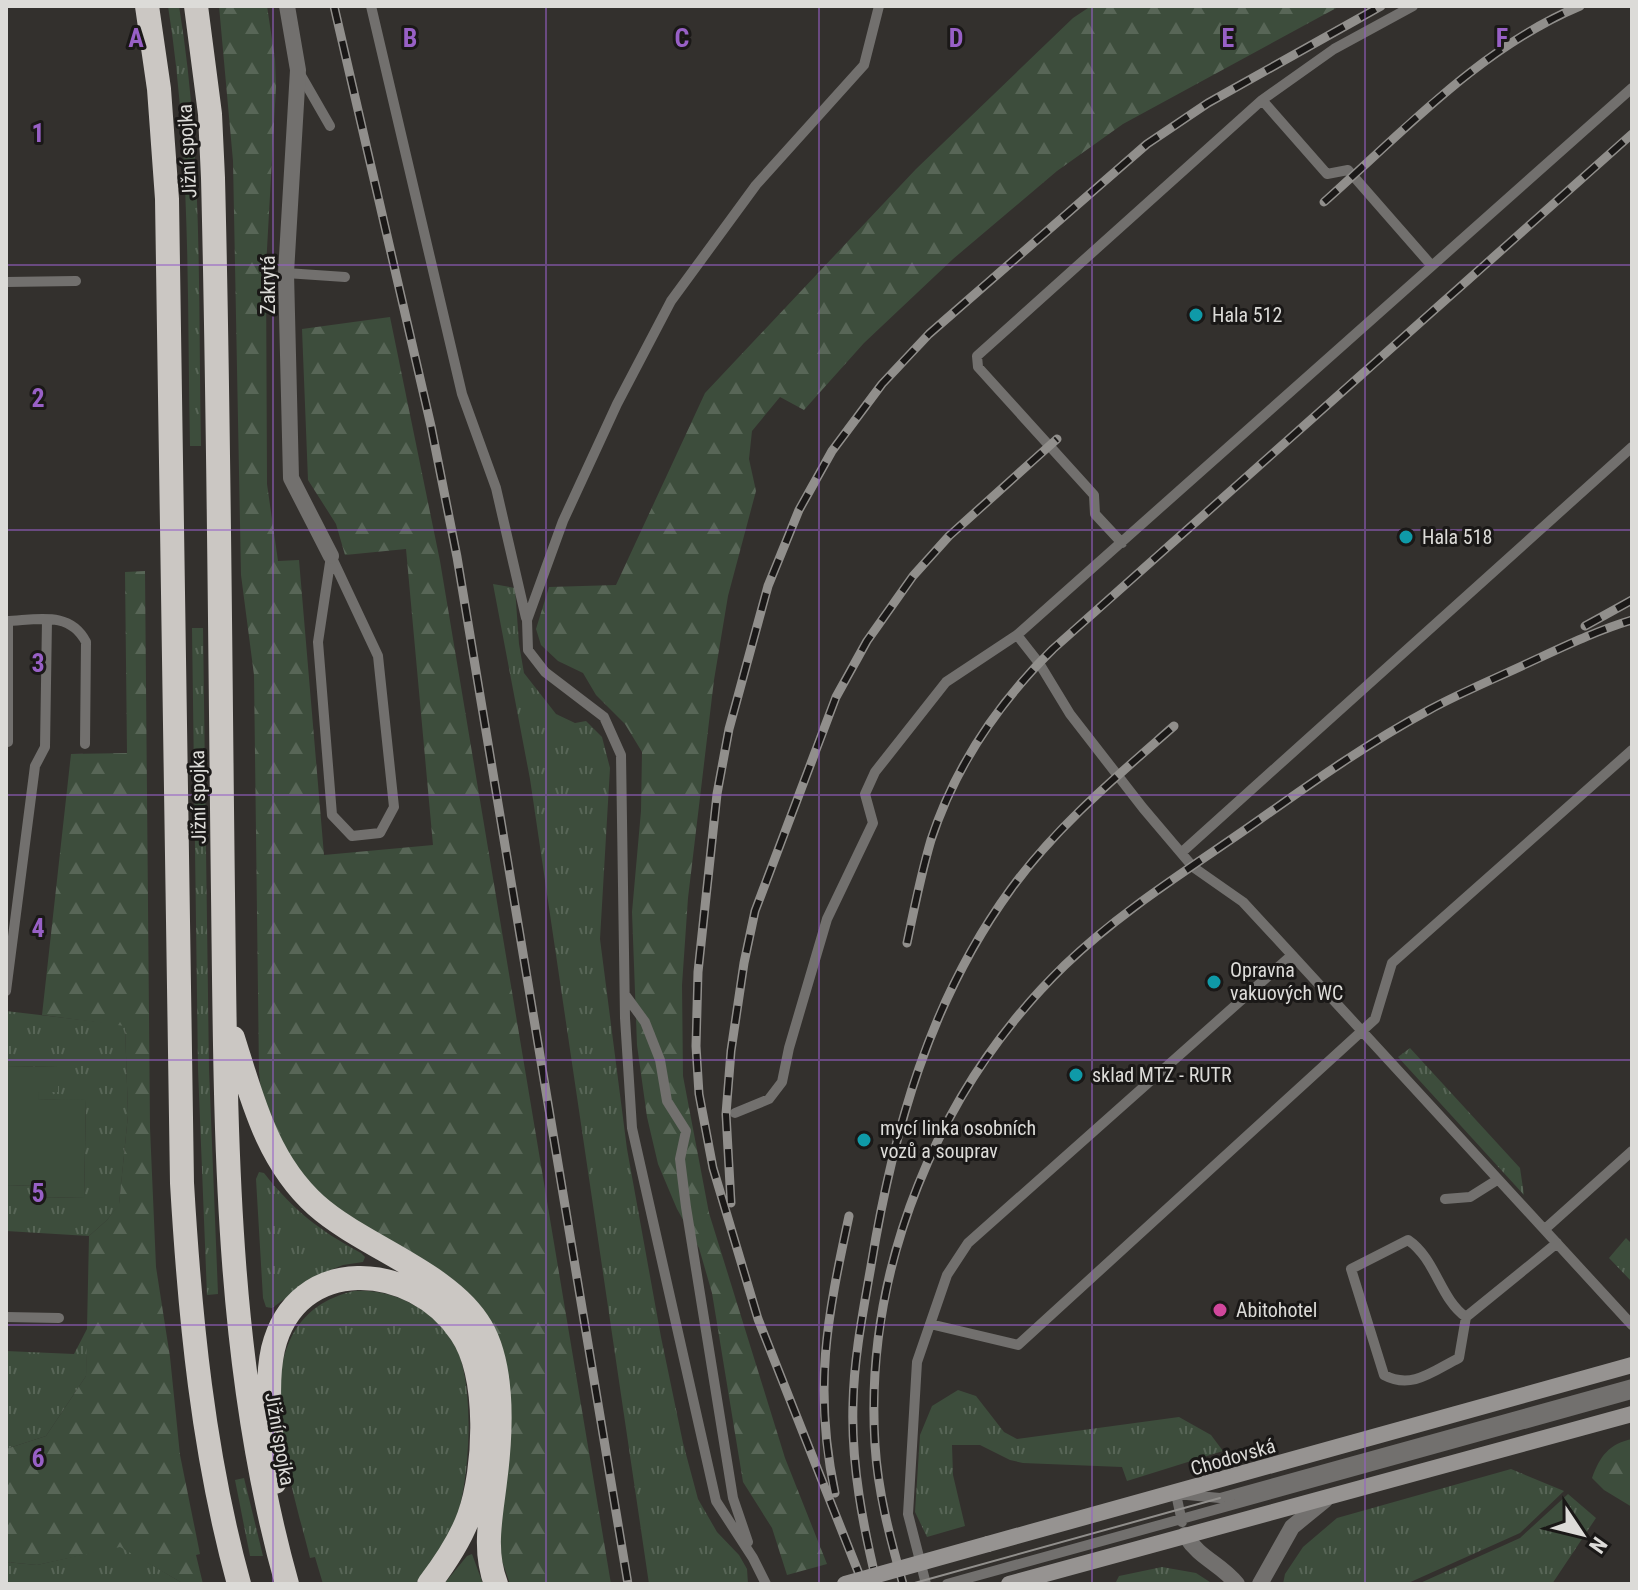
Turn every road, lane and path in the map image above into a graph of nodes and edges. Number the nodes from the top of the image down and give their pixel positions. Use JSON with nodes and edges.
{"nodes":[{"id":1,"x":147,"y":6,"type":"edge"},
{"id":2,"x":196,"y":6,"type":"edge"},
{"id":3,"x":287,"y":6,"type":"edge"},
{"id":4,"x":371,"y":6,"type":"edge"},
{"id":5,"x":879,"y":6,"type":"edge"},
{"id":6,"x":1413,"y":6,"type":"edge"},
{"id":7,"x":298,"y":70,"type":"junction"},
{"id":8,"x":1632,"y":88,"type":"edge"},
{"id":9,"x":1262,"y":100,"type":"junction"},
{"id":10,"x":330,"y":126,"type":"dead end"},
{"id":11,"x":1432,"y":266,"type":"junction"},
{"id":12,"x":286,"y":273,"type":"junction"},
{"id":13,"x":345,"y":277,"type":"dead end"},
{"id":14,"x":76,"y":281,"type":"dead end"},
{"id":15,"x":6,"y":282,"type":"edge"},
{"id":16,"x":1632,"y":447,"type":"edge"},
{"id":17,"x":1122,"y":543,"type":"junction"},
{"id":18,"x":331,"y":556,"type":"junction"},
{"id":19,"x":47,"y":620,"type":"junction"},
{"id":20,"x":527,"y":620,"type":"junction"},
{"id":21,"x":7,"y":621,"type":"edge"},
{"id":22,"x":1017,"y":635,"type":"junction"},
{"id":23,"x":8,"y":742,"type":"dead end"},
{"id":24,"x":85,"y":744,"type":"dead end"},
{"id":25,"x":1632,"y":750,"type":"edge"},
{"id":26,"x":1181,"y":853,"type":"junction"},
{"id":27,"x":1292,"y":955,"type":"junction"},
{"id":28,"x":6,"y":991,"type":"edge"},
{"id":29,"x":625,"y":994,"type":"junction"},
{"id":30,"x":224,"y":1011,"type":"junction"},
{"id":31,"x":1362,"y":1031,"type":"junction"},
{"id":32,"x":735,"y":1113,"type":"dead end"},
{"id":33,"x":1632,"y":1151,"type":"edge"},
{"id":34,"x":1497,"y":1180,"type":"junction"},
{"id":35,"x":1445,"y":1199,"type":"dead end"},
{"id":36,"x":1545,"y":1229,"type":"junction"},
{"id":37,"x":1557,"y":1243,"type":"junction"},
{"id":38,"x":6,"y":1317,"type":"edge"},
{"id":39,"x":1466,"y":1317,"type":"junction"},
{"id":40,"x":59,"y":1318,"type":"dead end"},
{"id":41,"x":930,"y":1324,"type":"junction"},
{"id":42,"x":1632,"y":1325,"type":"edge"},
{"id":43,"x":1632,"y":1365,"type":"edge"},
{"id":44,"x":1632,"y":1384,"type":"edge"},
{"id":45,"x":1632,"y":1394,"type":"edge"},
{"id":46,"x":1632,"y":1414,"type":"edge"},
{"id":47,"x":1176,"y":1494,"type":"junction"},
{"id":48,"x":1325,"y":1500,"type":"junction"},
{"id":49,"x":1183,"y":1527,"type":"junction"},
{"id":50,"x":280,"y":1557,"type":"junction"},
{"id":51,"x":753,"y":1558,"type":"junction"},
{"id":52,"x":239,"y":1584,"type":"edge"},
{"id":53,"x":287,"y":1584,"type":"edge"},
{"id":54,"x":429,"y":1584,"type":"edge"},
{"id":55,"x":496,"y":1584,"type":"edge"},
{"id":56,"x":766,"y":1584,"type":"edge"},
{"id":57,"x":845,"y":1584,"type":"edge"},
{"id":58,"x":926,"y":1584,"type":"edge"},
{"id":59,"x":947,"y":1584,"type":"edge"},
{"id":60,"x":1009,"y":1584,"type":"edge"},
{"id":61,"x":1237,"y":1584,"type":"edge"},
{"id":62,"x":1260,"y":1584,"type":"edge"}],
"edges":[{"from":1,"to":52,"type":"highway","name":"Jižní spojka"},
{"from":2,"to":30,"type":"highway","name":"Jižní spojka"},
{"from":3,"to":7,"type":"street","name":"Zakrytá"},
{"from":4,"to":20,"type":"lane"},
{"from":5,"to":20,"type":"lane"},
{"from":6,"to":9,"type":"lane"},
{"from":7,"to":10,"type":"lane"},
{"from":7,"to":12,"type":"street","name":"Zakrytá"},
{"from":8,"to":11,"type":"lane"},
{"from":9,"to":11,"type":"lane"},
{"from":9,"to":17,"type":"lane"},
{"from":11,"to":17,"type":"lane"},
{"from":12,"to":13,"type":"lane"},
{"from":12,"to":18,"type":"street","name":"Zakrytá"},
{"from":14,"to":15,"type":"lane"},
{"from":16,"to":26,"type":"lane"},
{"from":17,"to":22,"type":"lane"},
{"from":18,"to":18,"type":"lane"},
{"from":19,"to":21,"type":"lane"},
{"from":19,"to":24,"type":"lane"},
{"from":19,"to":28,"type":"lane"},
{"from":20,"to":29,"type":"lane"},
{"from":21,"to":23,"type":"lane"},
{"from":22,"to":26,"type":"lane"},
{"from":22,"to":32,"type":"lane"},
{"from":25,"to":31,"type":"lane"},
{"from":26,"to":27,"type":"lane"},
{"from":27,"to":31,"type":"lane"},
{"from":27,"to":41,"type":"lane"},
{"from":29,"to":51,"type":"lane"},
{"from":29,"to":51,"type":"lane"},
{"from":30,"to":50,"type":"highway","name":"Jižní spojka"},
{"from":30,"to":55,"type":"highway"},
{"from":31,"to":34,"type":"lane"},
{"from":31,"to":41,"type":"lane"},
{"from":33,"to":36,"type":"lane"},
{"from":34,"to":35,"type":"lane"},
{"from":34,"to":36,"type":"lane"},
{"from":36,"to":37,"type":"lane"},
{"from":37,"to":39,"type":"lane"},
{"from":37,"to":42,"type":"lane"},
{"from":38,"to":40,"type":"lane"},
{"from":39,"to":39,"type":"lane"},
{"from":41,"to":58,"type":"lane"},
{"from":43,"to":47,"type":"main road","name":"Chodovská"},
{"from":44,"to":47,"type":"lane"},
{"from":45,"to":49,"type":"lane"},
{"from":46,"to":48,"type":"main road"},
{"from":47,"to":49,"type":"lane"},
{"from":47,"to":57,"type":"main road","name":"Chodovská","bridge":true},
{"from":48,"to":49,"type":"main road"},
{"from":48,"to":62,"type":"street"},
{"from":49,"to":59,"type":"lane"},
{"from":49,"to":60,"type":"main road"},
{"from":49,"to":61,"type":"street"},
{"from":50,"to":53,"type":"highway","name":"Jižní spojka"},
{"from":50,"to":54,"type":"highway"},
{"from":51,"to":56,"type":"lane"}]}
